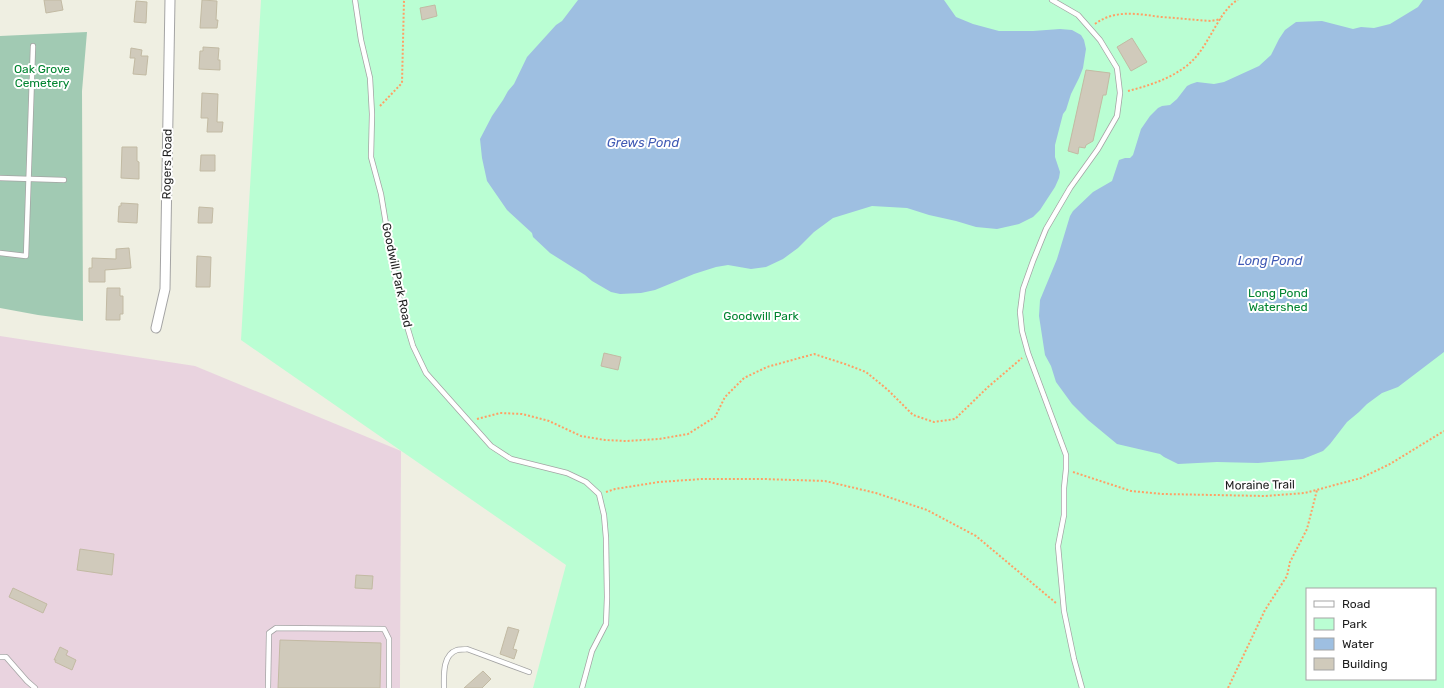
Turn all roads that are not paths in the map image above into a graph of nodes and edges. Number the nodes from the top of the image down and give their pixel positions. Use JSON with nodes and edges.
{"nodes":[{"id":1,"x":170,"y":0,"type":"edge"},
{"id":2,"x":355,"y":0,"type":"edge"},
{"id":3,"x":1052,"y":0,"type":"edge"},
{"id":4,"x":33,"y":46,"type":"dead end"},
{"id":5,"x":0,"y":178,"type":"edge"},
{"id":6,"x":28,"y":179,"type":"junction"},
{"id":7,"x":64,"y":180,"type":"dead end"},
{"id":8,"x":0,"y":253,"type":"edge"},
{"id":9,"x":156,"y":328,"type":"dead end"},
{"id":10,"x":0,"y":657,"type":"edge"},
{"id":11,"x":529,"y":672,"type":"dead end"},
{"id":12,"x":35,"y":688,"type":"edge"},
{"id":13,"x":268,"y":688,"type":"edge"},
{"id":14,"x":388,"y":688,"type":"edge"},
{"id":15,"x":444,"y":688,"type":"edge"},
{"id":16,"x":582,"y":688,"type":"edge"},
{"id":17,"x":1082,"y":688,"type":"edge"}],
"edges":[{"from":1,"to":9,"type":"street","name":"Rogers Road"},
{"from":2,"to":16,"type":"lane","name":"Goodwill Park Road"},
{"from":3,"to":17,"type":"lane"},
{"from":4,"to":6,"type":"lane"},
{"from":5,"to":6,"type":"lane"},
{"from":6,"to":7,"type":"lane"},
{"from":6,"to":8,"type":"lane"},
{"from":10,"to":12,"type":"lane"},
{"from":11,"to":15,"type":"lane"},
{"from":13,"to":14,"type":"lane"}]}
